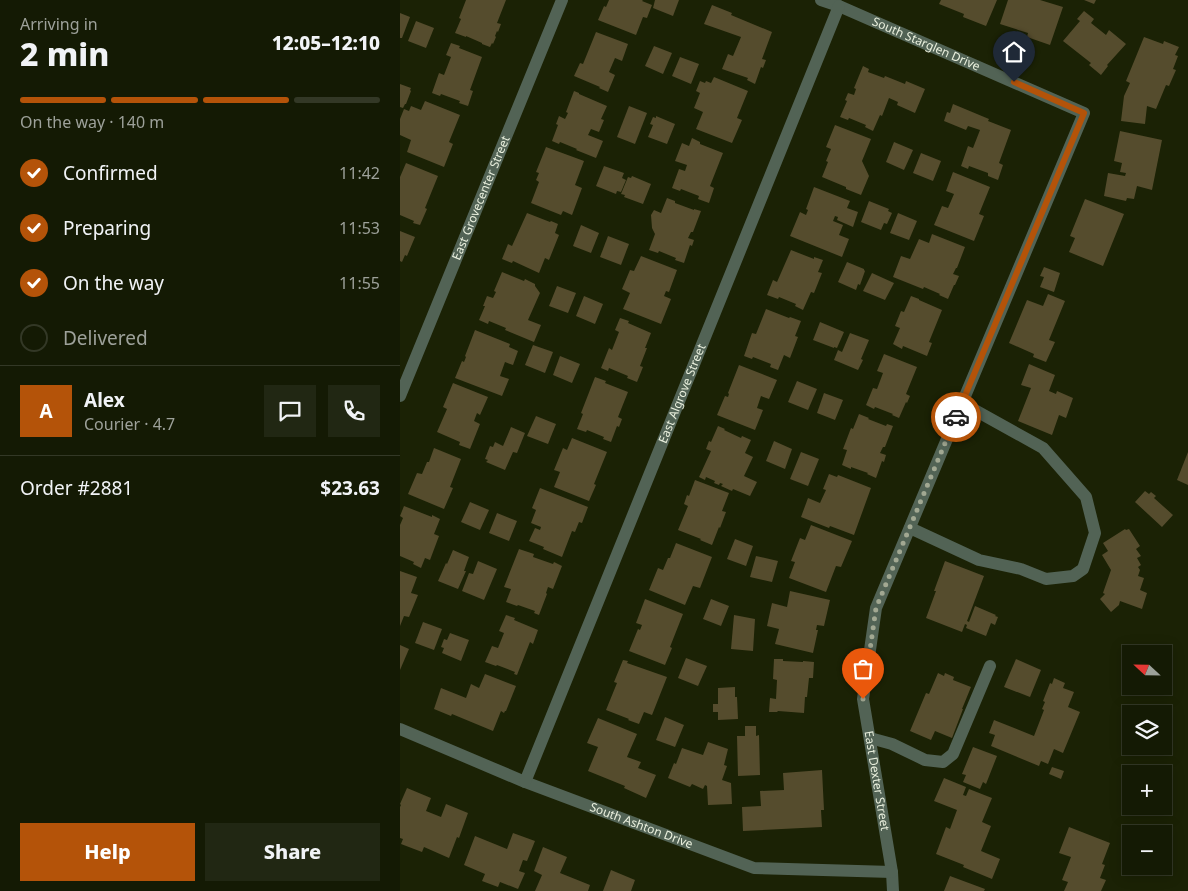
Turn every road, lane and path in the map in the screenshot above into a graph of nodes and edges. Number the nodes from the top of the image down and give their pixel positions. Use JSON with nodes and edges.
{"nodes":[{"id":1,"x":562,"y":0,"type":"edge"},
{"id":2,"x":821,"y":0,"type":"edge"},
{"id":3,"x":839,"y":6,"type":"junction"},
{"id":4,"x":1084,"y":113,"type":"joint"},
{"id":5,"x":400,"y":396,"type":"edge"},
{"id":6,"x":962,"y":402,"type":"junction"},
{"id":7,"x":910,"y":528,"type":"junction"},
{"id":8,"x":990,"y":666,"type":"dead end"},
{"id":9,"x":400,"y":729,"type":"edge"},
{"id":10,"x":870,"y":738,"type":"junction"},
{"id":11,"x":525,"y":782,"type":"junction"},
{"id":12,"x":892,"y":872,"type":"junction"},
{"id":13,"x":893,"y":891,"type":"edge"}],
"edges":[{"from":1,"to":5,"type":"street","name":"East Grovecenter Street"},
{"from":2,"to":3,"type":"street","name":"South Starglen Drive"},
{"from":3,"to":4,"type":"street","name":"South Starglen Drive"},
{"from":3,"to":11,"type":"street","name":"East Algrove Street"},
{"from":4,"to":6,"type":"street","name":"East Dexter Street"},
{"from":6,"to":7,"type":"street","name":"East Dexter Street"},
{"from":6,"to":7,"type":"street"},
{"from":7,"to":10,"type":"street","name":"East Dexter Street"},
{"from":8,"to":10,"type":"street"},
{"from":9,"to":11,"type":"street","name":"South Ashton Drive"},
{"from":10,"to":12,"type":"street","name":"East Dexter Street"},
{"from":11,"to":12,"type":"street","name":"South Ashton Drive"},
{"from":12,"to":13,"type":"street","name":"East Dexter Street"}]}
